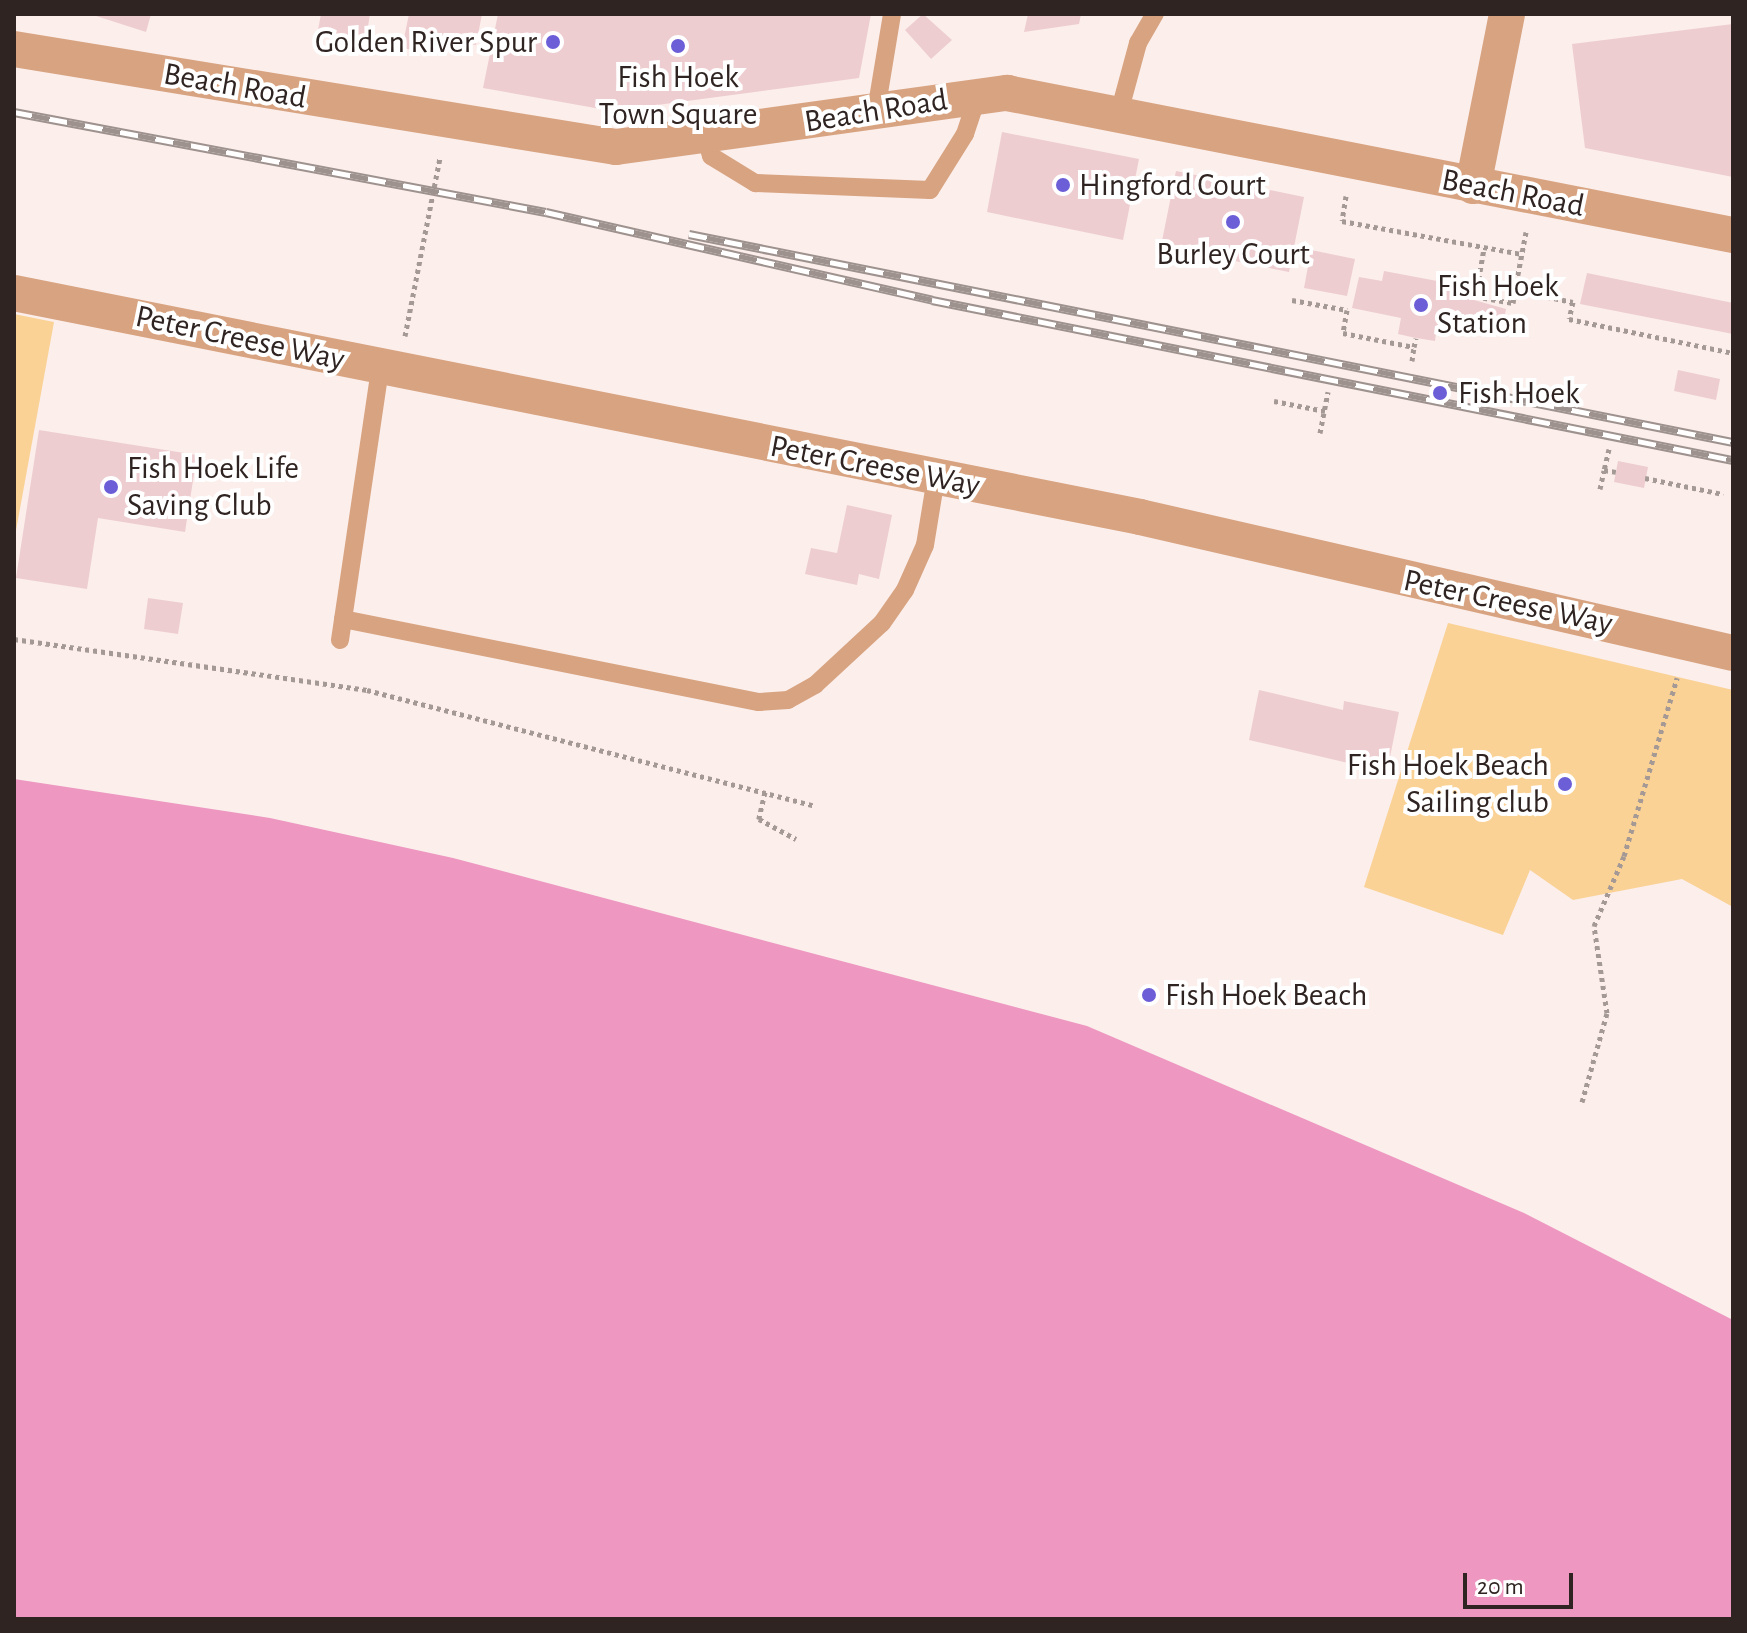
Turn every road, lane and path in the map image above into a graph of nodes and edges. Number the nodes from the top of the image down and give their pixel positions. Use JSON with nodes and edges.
{"nodes":[{"id":1,"x":892,"y":14,"type":"edge"},
{"id":2,"x":1155,"y":14,"type":"edge"},
{"id":3,"x":1507,"y":14,"type":"edge"},
{"id":4,"x":14,"y":49,"type":"edge"},
{"id":5,"x":978,"y":95,"type":"junction"},
{"id":6,"x":876,"y":111,"type":"junction"},
{"id":7,"x":1119,"y":113,"type":"junction"},
{"id":8,"x":705,"y":136,"type":"junction"},
{"id":9,"x":440,"y":157,"type":"dead end"},
{"id":10,"x":1349,"y":182,"type":"dead end"},
{"id":11,"x":1473,"y":186,"type":"junction"},
{"id":12,"x":1534,"y":227,"type":"dead end"},
{"id":13,"x":1733,"y":235,"type":"edge"},
{"id":14,"x":1484,"y":248,"type":"junction"},
{"id":15,"x":1521,"y":254,"type":"junction"},
{"id":16,"x":1515,"y":290,"type":"junction"},
{"id":17,"x":14,"y":293,"type":"edge"},
{"id":18,"x":1468,"y":295,"type":"dead end"},
{"id":19,"x":1476,"y":295,"type":"junction"},
{"id":20,"x":1292,"y":300,"type":"dead end"},
{"id":21,"x":1416,"y":338,"type":"dead end"},
{"id":22,"x":1414,"y":347,"type":"junction"},
{"id":23,"x":1733,"y":353,"type":"edge"},
{"id":24,"x":1412,"y":361,"type":"dead end"},
{"id":25,"x":388,"y":370,"type":"junction"},
{"id":26,"x":1328,"y":392,"type":"dead end"},
{"id":27,"x":1274,"y":401,"type":"dead end"},
{"id":28,"x":1325,"y":411,"type":"junction"},
{"id":29,"x":1320,"y":433,"type":"dead end"},
{"id":30,"x":1609,"y":449,"type":"dead end"},
{"id":31,"x":1604,"y":470,"type":"junction"},
{"id":32,"x":1616,"y":472,"type":"dead end"},
{"id":33,"x":936,"y":478,"type":"junction"},
{"id":34,"x":1645,"y":478,"type":"dead end"},
{"id":35,"x":1600,"y":489,"type":"dead end"},
{"id":36,"x":1723,"y":494,"type":"dead end"},
{"id":37,"x":343,"y":619,"type":"junction"},
{"id":38,"x":14,"y":639,"type":"edge"},
{"id":39,"x":340,"y":640,"type":"dead end"},
{"id":40,"x":1688,"y":643,"type":"junction"},
{"id":41,"x":1733,"y":653,"type":"edge"},
{"id":42,"x":765,"y":792,"type":"junction"},
{"id":43,"x":813,"y":805,"type":"dead end"},
{"id":44,"x":796,"y":839,"type":"dead end"},
{"id":45,"x":1582,"y":1102,"type":"dead end"}],
"edges":[{"from":1,"to":6,"type":"lane"},
{"from":2,"to":7,"type":"lane"},
{"from":3,"to":11,"type":"street"},
{"from":4,"to":8,"type":"street","name":"Beach Road"},
{"from":5,"to":6,"type":"street","name":"Beach Road"},
{"from":5,"to":7,"type":"street","name":"Beach Road"},
{"from":5,"to":8,"type":"lane"},
{"from":6,"to":8,"type":"street","name":"Beach Road"},
{"from":7,"to":11,"type":"street","name":"Beach Road"},
{"from":9,"to":25,"type":"path"},
{"from":10,"to":14,"type":"path"},
{"from":11,"to":13,"type":"street","name":"Beach Road"},
{"from":12,"to":15,"type":"path"},
{"from":14,"to":15,"type":"path"},
{"from":14,"to":19,"type":"path"},
{"from":15,"to":16,"type":"path"},
{"from":16,"to":19,"type":"path"},
{"from":16,"to":23,"type":"path"},
{"from":17,"to":25,"type":"street","name":"Peter Creese Way"},
{"from":18,"to":19,"type":"path"},
{"from":20,"to":22,"type":"path"},
{"from":21,"to":22,"type":"path"},
{"from":22,"to":24,"type":"path"},
{"from":25,"to":33,"type":"street","name":"Peter Creese Way"},
{"from":25,"to":37,"type":"lane"},
{"from":26,"to":28,"type":"path"},
{"from":27,"to":28,"type":"path"},
{"from":28,"to":29,"type":"path"},
{"from":30,"to":31,"type":"path"},
{"from":31,"to":32,"type":"path"},
{"from":31,"to":35,"type":"path"},
{"from":33,"to":37,"type":"lane"},
{"from":33,"to":40,"type":"street","name":"Peter Creese Way"},
{"from":34,"to":36,"type":"path"},
{"from":37,"to":39,"type":"lane"},
{"from":38,"to":42,"type":"path"},
{"from":40,"to":41,"type":"street","name":"Peter Creese Way"},
{"from":40,"to":45,"type":"path"},
{"from":42,"to":43,"type":"path"},
{"from":42,"to":44,"type":"path"}]}
